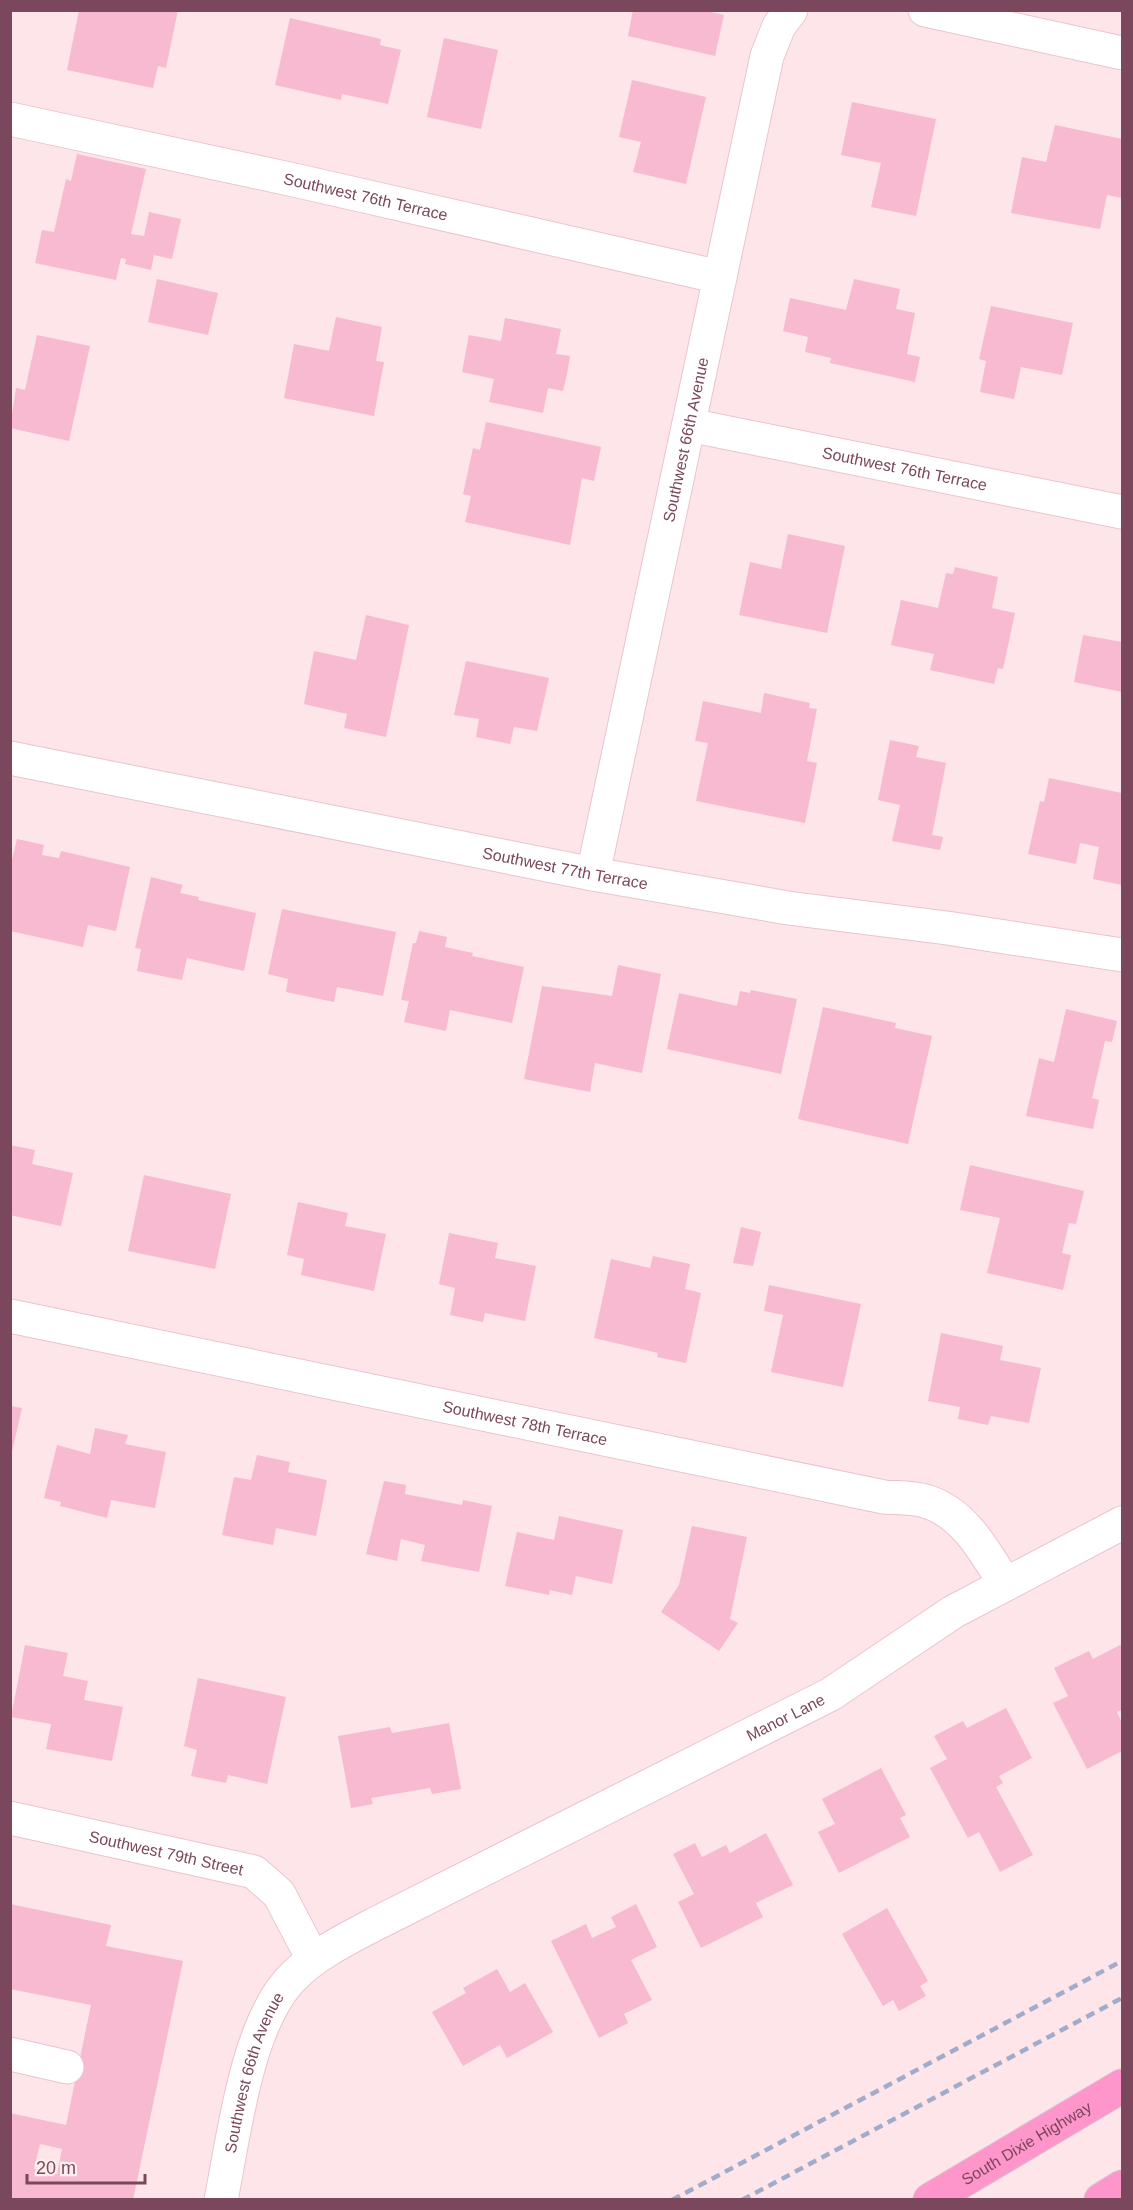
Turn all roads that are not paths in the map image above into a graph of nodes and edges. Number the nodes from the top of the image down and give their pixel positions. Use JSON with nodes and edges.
{"nodes":[{"id":1,"x":791,"y":10,"type":"edge"},
{"id":2,"x":925,"y":10,"type":"edge"},
{"id":3,"x":1122,"y":53,"type":"edge"},
{"id":4,"x":10,"y":119,"type":"edge"},
{"id":5,"x":720,"y":277,"type":"junction"},
{"id":6,"x":689,"y":425,"type":"junction"},
{"id":7,"x":1122,"y":512,"type":"edge"},
{"id":8,"x":10,"y":758,"type":"edge"},
{"id":9,"x":593,"y":874,"type":"junction"},
{"id":10,"x":1122,"y":955,"type":"edge"},
{"id":11,"x":10,"y":1316,"type":"edge"},
{"id":12,"x":1122,"y":1522,"type":"edge"},
{"id":13,"x":1005,"y":1584,"type":"junction"},
{"id":14,"x":10,"y":1818,"type":"edge"},
{"id":15,"x":313,"y":1959,"type":"junction"},
{"id":16,"x":10,"y":2054,"type":"edge"},
{"id":17,"x":67,"y":2067,"type":"dead end"},
{"id":18,"x":1122,"y":2086,"type":"edge"},
{"id":19,"x":221,"y":2199,"type":"edge"},
{"id":20,"x":930,"y":2199,"type":"edge"}],
"edges":[{"from":1,"to":5,"type":"street","name":"Southwest 66th Avenue"},
{"from":2,"to":3,"type":"street"},
{"from":4,"to":5,"type":"street","name":"Southwest 76th Terrace"},
{"from":5,"to":6,"type":"street","name":"Southwest 66th Avenue"},
{"from":6,"to":7,"type":"street","name":"Southwest 76th Terrace"},
{"from":6,"to":9,"type":"street","name":"Southwest 66th Avenue"},
{"from":8,"to":9,"type":"street","name":"Southwest 77th Terrace"},
{"from":9,"to":10,"type":"street","name":"Southwest 77th Terrace"},
{"from":11,"to":13,"type":"street","name":"Southwest 78th Terrace"},
{"from":12,"to":13,"type":"street","name":"Manor Lane"},
{"from":13,"to":15,"type":"street","name":"Manor Lane"},
{"from":14,"to":15,"type":"street","name":"Southwest 79th Street"},
{"from":15,"to":19,"type":"street","name":"Southwest 66th Avenue"},
{"from":16,"to":17,"type":"street"},
{"from":18,"to":20,"type":"highway","name":"South Dixie Highway"}]}
